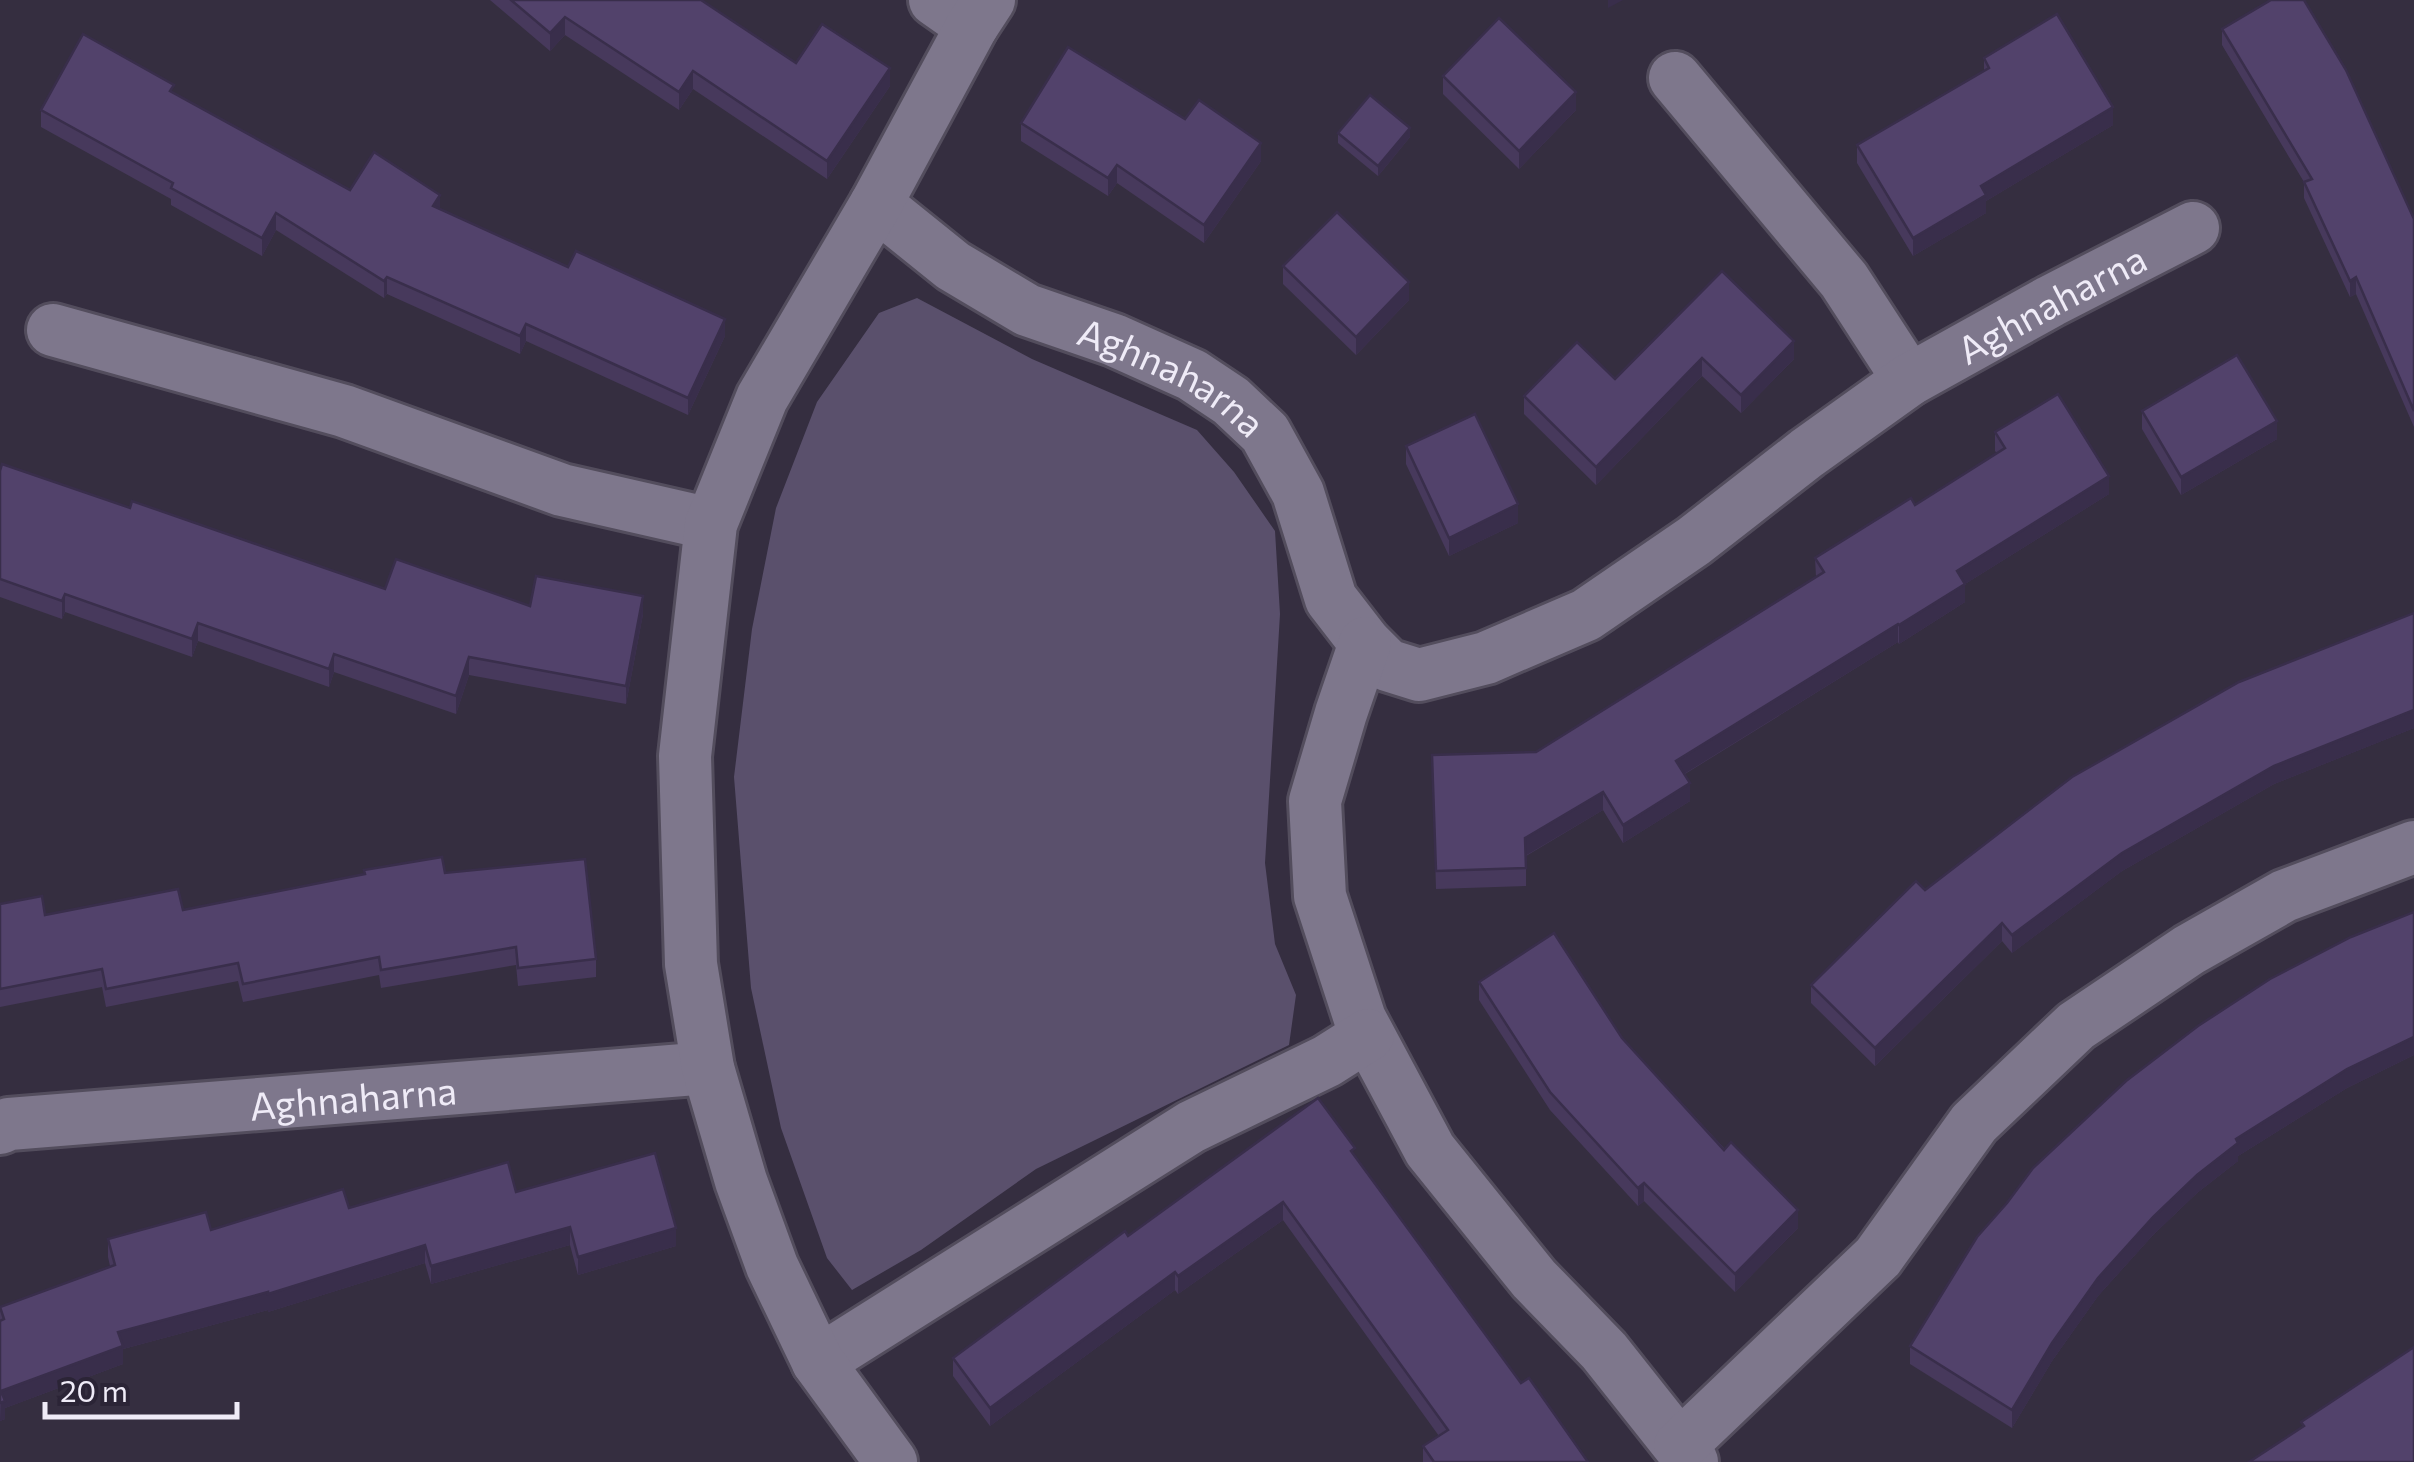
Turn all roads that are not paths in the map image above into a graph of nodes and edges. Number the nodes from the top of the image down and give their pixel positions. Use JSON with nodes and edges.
{"nodes":[{"id":1,"x":965,"y":9,"type":"edge"},
{"id":2,"x":1675,"y":78,"type":"dead end"},
{"id":3,"x":876,"y":204,"type":"junction"},
{"id":4,"x":2193,"y":228,"type":"dead end"},
{"id":5,"x":53,"y":330,"type":"dead end"},
{"id":6,"x":1910,"y":380,"type":"junction"},
{"id":7,"x":712,"y":524,"type":"junction"},
{"id":8,"x":1365,"y":644,"type":"junction"},
{"id":9,"x":2414,"y":847,"type":"edge"},
{"id":10,"x":1364,"y":1027,"type":"junction"},
{"id":11,"x":708,"y":1068,"type":"junction"},
{"id":12,"x":0,"y":1128,"type":"edge"},
{"id":13,"x":818,"y":1362,"type":"junction"},
{"id":14,"x":1686,"y":1454,"type":"edge"},
{"id":15,"x":891,"y":1462,"type":"edge"}],
"edges":[{"from":1,"to":3,"type":"street"},
{"from":2,"to":6,"type":"street"},
{"from":3,"to":7,"type":"street"},
{"from":3,"to":8,"type":"street","name":"Aghnaharna"},
{"from":4,"to":6,"type":"street","name":"Aghnaharna"},
{"from":5,"to":7,"type":"street"},
{"from":6,"to":8,"type":"street","name":"Aghnaharna"},
{"from":7,"to":11,"type":"street"},
{"from":8,"to":10,"type":"street"},
{"from":9,"to":14,"type":"street"},
{"from":10,"to":13,"type":"street"},
{"from":10,"to":14,"type":"street"},
{"from":11,"to":12,"type":"street","name":"Aghnaharna"},
{"from":11,"to":13,"type":"street"},
{"from":13,"to":15,"type":"street"}]}
